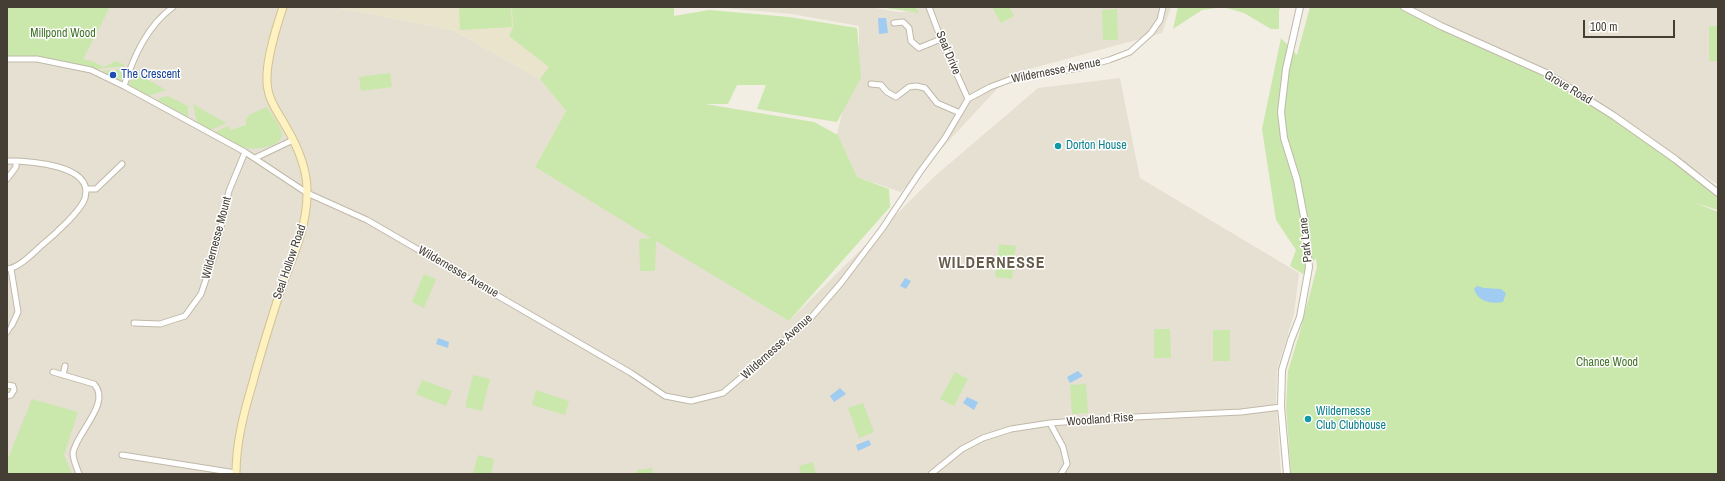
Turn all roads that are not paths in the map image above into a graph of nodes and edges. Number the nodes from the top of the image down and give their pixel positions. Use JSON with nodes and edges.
{"nodes":[{"id":1,"x":173,"y":7,"type":"edge"},
{"id":2,"x":283,"y":7,"type":"edge"},
{"id":3,"x":929,"y":7,"type":"edge"},
{"id":4,"x":1163,"y":7,"type":"edge"},
{"id":5,"x":1300,"y":7,"type":"edge"},
{"id":6,"x":1404,"y":7,"type":"edge"},
{"id":7,"x":894,"y":23,"type":"dead end"},
{"id":8,"x":941,"y":39,"type":"junction"},
{"id":9,"x":7,"y":59,"type":"edge"},
{"id":10,"x":871,"y":84,"type":"dead end"},
{"id":11,"x":124,"y":86,"type":"junction"},
{"id":12,"x":968,"y":99,"type":"junction"},
{"id":13,"x":960,"y":113,"type":"junction"},
{"id":14,"x":293,"y":140,"type":"junction"},
{"id":15,"x":245,"y":152,"type":"junction"},
{"id":16,"x":255,"y":158,"type":"junction"},
{"id":17,"x":7,"y":161,"type":"edge"},
{"id":18,"x":16,"y":161,"type":"junction"},
{"id":19,"x":122,"y":164,"type":"dead end"},
{"id":20,"x":7,"y":179,"type":"edge"},
{"id":21,"x":86,"y":189,"type":"junction"},
{"id":22,"x":307,"y":193,"type":"junction"},
{"id":23,"x":1718,"y":193,"type":"edge"},
{"id":24,"x":9,"y":269,"type":"edge"},
{"id":25,"x":134,"y":323,"type":"dead end"},
{"id":26,"x":12,"y":325,"type":"joint"},
{"id":27,"x":7,"y":333,"type":"edge"},
{"id":28,"x":65,"y":366,"type":"dead end"},
{"id":29,"x":53,"y":372,"type":"dead end"},
{"id":30,"x":62,"y":375,"type":"junction"},
{"id":31,"x":7,"y":385,"type":"edge"},
{"id":32,"x":7,"y":396,"type":"edge"},
{"id":33,"x":1281,"y":407,"type":"junction"},
{"id":34,"x":1050,"y":423,"type":"junction"},
{"id":35,"x":122,"y":455,"type":"dead end"},
{"id":36,"x":79,"y":474,"type":"edge"},
{"id":37,"x":236,"y":474,"type":"edge"},
{"id":38,"x":931,"y":474,"type":"edge"},
{"id":39,"x":1061,"y":474,"type":"edge"},
{"id":40,"x":1287,"y":474,"type":"edge"}],
"edges":[{"from":1,"to":11,"type":"street"},
{"from":2,"to":14,"type":"main road","name":"Seal Hollow Road"},
{"from":3,"to":8,"type":"street","name":"Seal Drive"},
{"from":4,"to":12,"type":"street","name":"Wildernesse Avenue"},
{"from":5,"to":33,"type":"street","name":"Park Lane"},
{"from":6,"to":23,"type":"street","name":"Grove Road"},
{"from":7,"to":8,"type":"street"},
{"from":8,"to":12,"type":"street","name":"Seal Drive"},
{"from":9,"to":11,"type":"street","name":"Wildernesse Avenue"},
{"from":10,"to":13,"type":"street"},
{"from":11,"to":15,"type":"street","name":"Wildernesse Avenue"},
{"from":12,"to":13,"type":"street","name":"Wildernesse Avenue"},
{"from":13,"to":22,"type":"street","name":"Wildernesse Avenue"},
{"from":14,"to":16,"type":"street"},
{"from":14,"to":22,"type":"main road","name":"Seal Hollow Road"},
{"from":15,"to":16,"type":"street","name":"Wildernesse Avenue"},
{"from":15,"to":25,"type":"street","name":"Wildernesse Mount"},
{"from":16,"to":22,"type":"street","name":"Wildernesse Avenue"},
{"from":17,"to":18,"type":"street"},
{"from":18,"to":20,"type":"street"},
{"from":18,"to":21,"type":"street"},
{"from":19,"to":21,"type":"street"},
{"from":21,"to":24,"type":"street"},
{"from":22,"to":37,"type":"main road","name":"Seal Hollow Road"},
{"from":24,"to":26,"type":"street"},
{"from":26,"to":27,"type":"street"},
{"from":28,"to":30,"type":"street"},
{"from":29,"to":30,"type":"street"},
{"from":30,"to":36,"type":"street"},
{"from":31,"to":32,"type":"street"},
{"from":33,"to":34,"type":"street","name":"Woodland Rise"},
{"from":33,"to":40,"type":"street","name":"Park Lane"},
{"from":34,"to":38,"type":"street","name":"Woodland Rise"},
{"from":34,"to":39,"type":"street"},
{"from":35,"to":37,"type":"street"}]}
